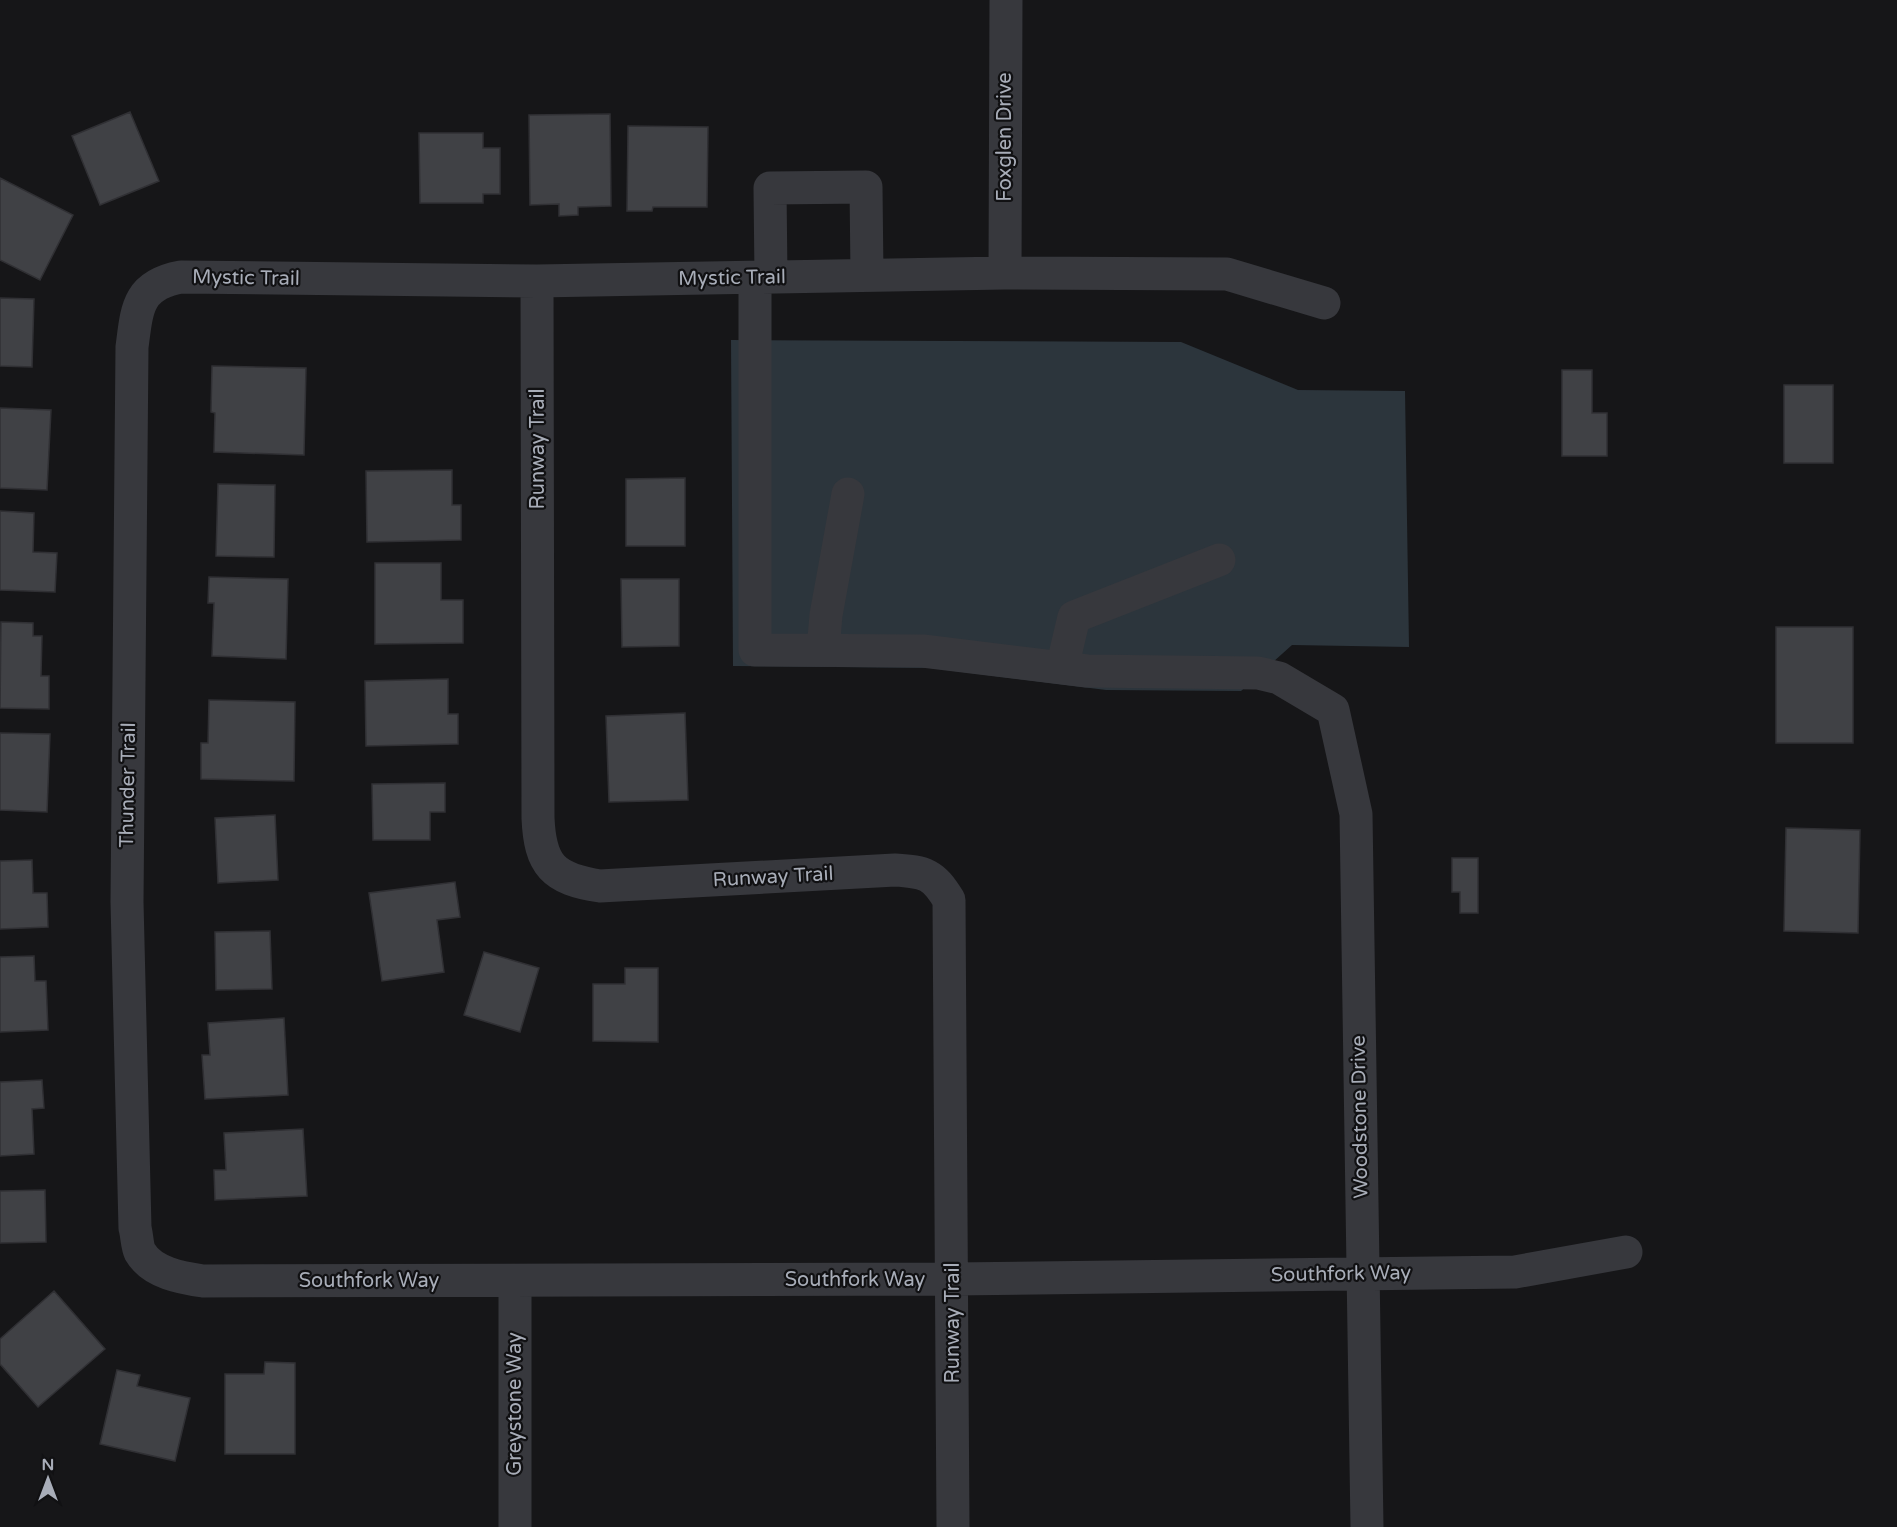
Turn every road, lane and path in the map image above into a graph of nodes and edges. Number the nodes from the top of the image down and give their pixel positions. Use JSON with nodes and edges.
{"nodes":[{"id":1,"x":1006,"y":0,"type":"edge"},
{"id":2,"x":1005,"y":273,"type":"junction"},
{"id":3,"x":867,"y":275,"type":"junction"},
{"id":4,"x":763,"y":277,"type":"junction"},
{"id":5,"x":537,"y":281,"type":"junction"},
{"id":6,"x":143,"y":296,"type":"joint"},
{"id":7,"x":1324,"y":303,"type":"dead end"},
{"id":8,"x":848,"y":494,"type":"dead end"},
{"id":9,"x":1219,"y":560,"type":"dead end"},
{"id":10,"x":823,"y":650,"type":"junction"},
{"id":11,"x":1062,"y":668,"type":"junction"},
{"id":12,"x":1626,"y":1252,"type":"dead end"},
{"id":13,"x":156,"y":1268,"type":"joint"},
{"id":14,"x":1362,"y":1274,"type":"junction"},
{"id":15,"x":953,"y":1279,"type":"junction"},
{"id":16,"x":515,"y":1281,"type":"junction"},
{"id":17,"x":515,"y":1527,"type":"edge"},
{"id":18,"x":953,"y":1527,"type":"edge"},
{"id":19,"x":1367,"y":1527,"type":"edge"}],
"edges":[{"from":1,"to":2,"type":"street","name":"Foxglen Drive"},
{"from":2,"to":3,"type":"street","name":"Mystic Trail"},
{"from":2,"to":7,"type":"street","name":"Mystic Trail"},
{"from":3,"to":4,"type":"street","name":"Mystic Trail"},
{"from":3,"to":4,"type":"street"},
{"from":4,"to":5,"type":"street","name":"Mystic Trail"},
{"from":4,"to":10,"type":"street"},
{"from":5,"to":6,"type":"street","name":"Mystic Trail"},
{"from":5,"to":15,"type":"street","name":"Runway Trail"},
{"from":6,"to":13,"type":"street","name":"Thunder Trail"},
{"from":8,"to":10,"type":"street"},
{"from":9,"to":11,"type":"street"},
{"from":10,"to":11,"type":"street"},
{"from":11,"to":14,"type":"street","name":"Woodstone Drive"},
{"from":12,"to":14,"type":"street","name":"Southfork Way"},
{"from":13,"to":16,"type":"street","name":"Southfork Way"},
{"from":14,"to":15,"type":"street","name":"Southfork Way"},
{"from":14,"to":19,"type":"street","name":"Woodstone Drive"},
{"from":15,"to":16,"type":"street","name":"Southfork Way"},
{"from":15,"to":18,"type":"street","name":"Runway Trail"},
{"from":16,"to":17,"type":"street","name":"Greystone Way"}]}
